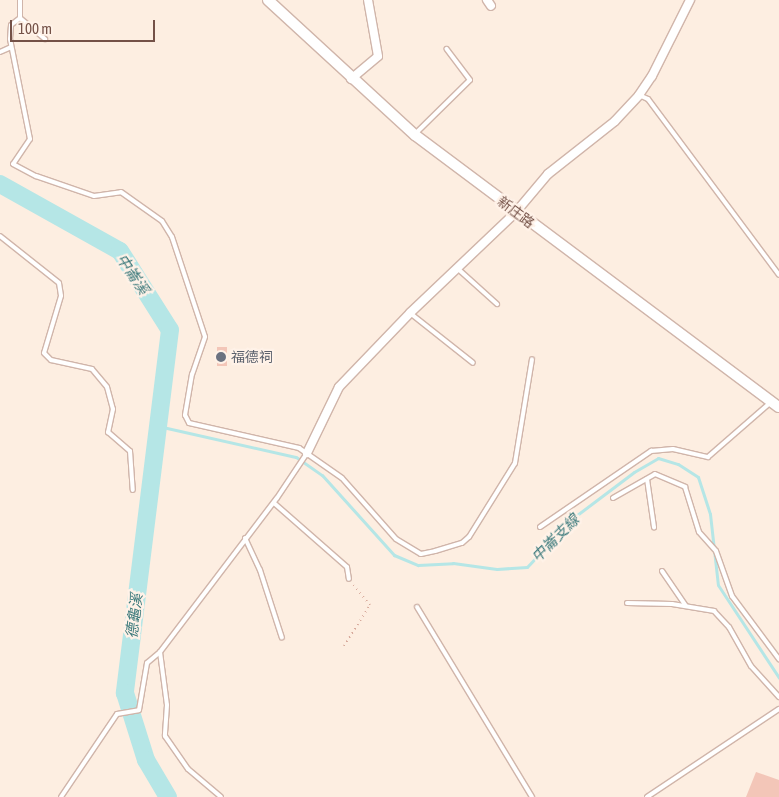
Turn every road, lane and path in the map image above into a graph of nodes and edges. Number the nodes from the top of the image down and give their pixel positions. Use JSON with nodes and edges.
{"nodes":[{"id":1,"x":20,"y":0,"type":"edge"},
{"id":2,"x":268,"y":0,"type":"edge"},
{"id":3,"x":368,"y":0,"type":"edge"},
{"id":4,"x":690,"y":0,"type":"edge"},
{"id":5,"x":20,"y":18,"type":"junction"},
{"id":6,"x":45,"y":38,"type":"dead end"},
{"id":7,"x":11,"y":47,"type":"junction"},
{"id":8,"x":447,"y":49,"type":"dead end"},
{"id":9,"x":0,"y":52,"type":"edge"},
{"id":10,"x":351,"y":79,"type":"junction"},
{"id":11,"x":639,"y":95,"type":"junction"},
{"id":12,"x":415,"y":135,"type":"junction"},
{"id":13,"x":516,"y":212,"type":"junction"},
{"id":14,"x":0,"y":236,"type":"edge"},
{"id":15,"x":457,"y":268,"type":"junction"},
{"id":16,"x":779,"y":274,"type":"edge"},
{"id":17,"x":498,"y":304,"type":"dead end"},
{"id":18,"x":410,"y":313,"type":"junction"},
{"id":19,"x":532,"y":358,"type":"dead end"},
{"id":20,"x":473,"y":363,"type":"dead end"},
{"id":21,"x":776,"y":404,"type":"edge"},
{"id":22,"x":307,"y":453,"type":"junction"},
{"id":23,"x":647,"y":479,"type":"junction"},
{"id":24,"x":133,"y":490,"type":"dead end"},
{"id":25,"x":613,"y":498,"type":"dead end"},
{"id":26,"x":274,"y":503,"type":"junction"},
{"id":27,"x":540,"y":526,"type":"dead end"},
{"id":28,"x":654,"y":527,"type":"dead end"},
{"id":29,"x":245,"y":538,"type":"junction"},
{"id":30,"x":662,"y":571,"type":"dead end"},
{"id":31,"x":349,"y":579,"type":"joint"},
{"id":32,"x":627,"y":603,"type":"dead end"},
{"id":33,"x":686,"y":606,"type":"junction"},
{"id":34,"x":417,"y":607,"type":"dead end"},
{"id":35,"x":282,"y":638,"type":"dead end"},
{"id":36,"x":344,"y":646,"type":"dead end"},
{"id":37,"x":160,"y":652,"type":"junction"},
{"id":38,"x":779,"y":659,"type":"edge"},
{"id":39,"x":779,"y":698,"type":"edge"},
{"id":40,"x":779,"y":709,"type":"edge"},
{"id":41,"x":61,"y":797,"type":"edge"},
{"id":42,"x":221,"y":797,"type":"edge"},
{"id":43,"x":532,"y":797,"type":"edge"},
{"id":44,"x":647,"y":797,"type":"edge"}],
"edges":[{"from":1,"to":5,"type":"lane"},
{"from":2,"to":10,"type":"street","name":"新庄路"},
{"from":3,"to":10,"type":"street"},
{"from":4,"to":11,"type":"street"},
{"from":5,"to":6,"type":"lane"},
{"from":5,"to":7,"type":"lane"},
{"from":7,"to":9,"type":"lane"},
{"from":7,"to":22,"type":"lane"},
{"from":8,"to":12,"type":"lane"},
{"from":10,"to":12,"type":"street","name":"新庄路"},
{"from":11,"to":13,"type":"street"},
{"from":11,"to":16,"type":"lane"},
{"from":12,"to":13,"type":"street","name":"新庄路"},
{"from":13,"to":15,"type":"street"},
{"from":13,"to":21,"type":"street","name":"新庄路"},
{"from":14,"to":24,"type":"lane"},
{"from":15,"to":17,"type":"lane"},
{"from":15,"to":18,"type":"street"},
{"from":18,"to":20,"type":"lane"},
{"from":18,"to":22,"type":"street"},
{"from":19,"to":22,"type":"lane"},
{"from":21,"to":27,"type":"lane"},
{"from":22,"to":26,"type":"lane"},
{"from":23,"to":25,"type":"lane"},
{"from":23,"to":28,"type":"lane"},
{"from":23,"to":38,"type":"lane"},
{"from":26,"to":29,"type":"lane"},
{"from":26,"to":31,"type":"lane"},
{"from":29,"to":35,"type":"lane"},
{"from":29,"to":37,"type":"lane"},
{"from":30,"to":33,"type":"lane"},
{"from":31,"to":36,"type":"path"},
{"from":32,"to":33,"type":"lane"},
{"from":33,"to":39,"type":"lane"},
{"from":34,"to":43,"type":"lane"},
{"from":37,"to":41,"type":"lane"},
{"from":37,"to":42,"type":"lane"},
{"from":40,"to":44,"type":"lane"}]}
